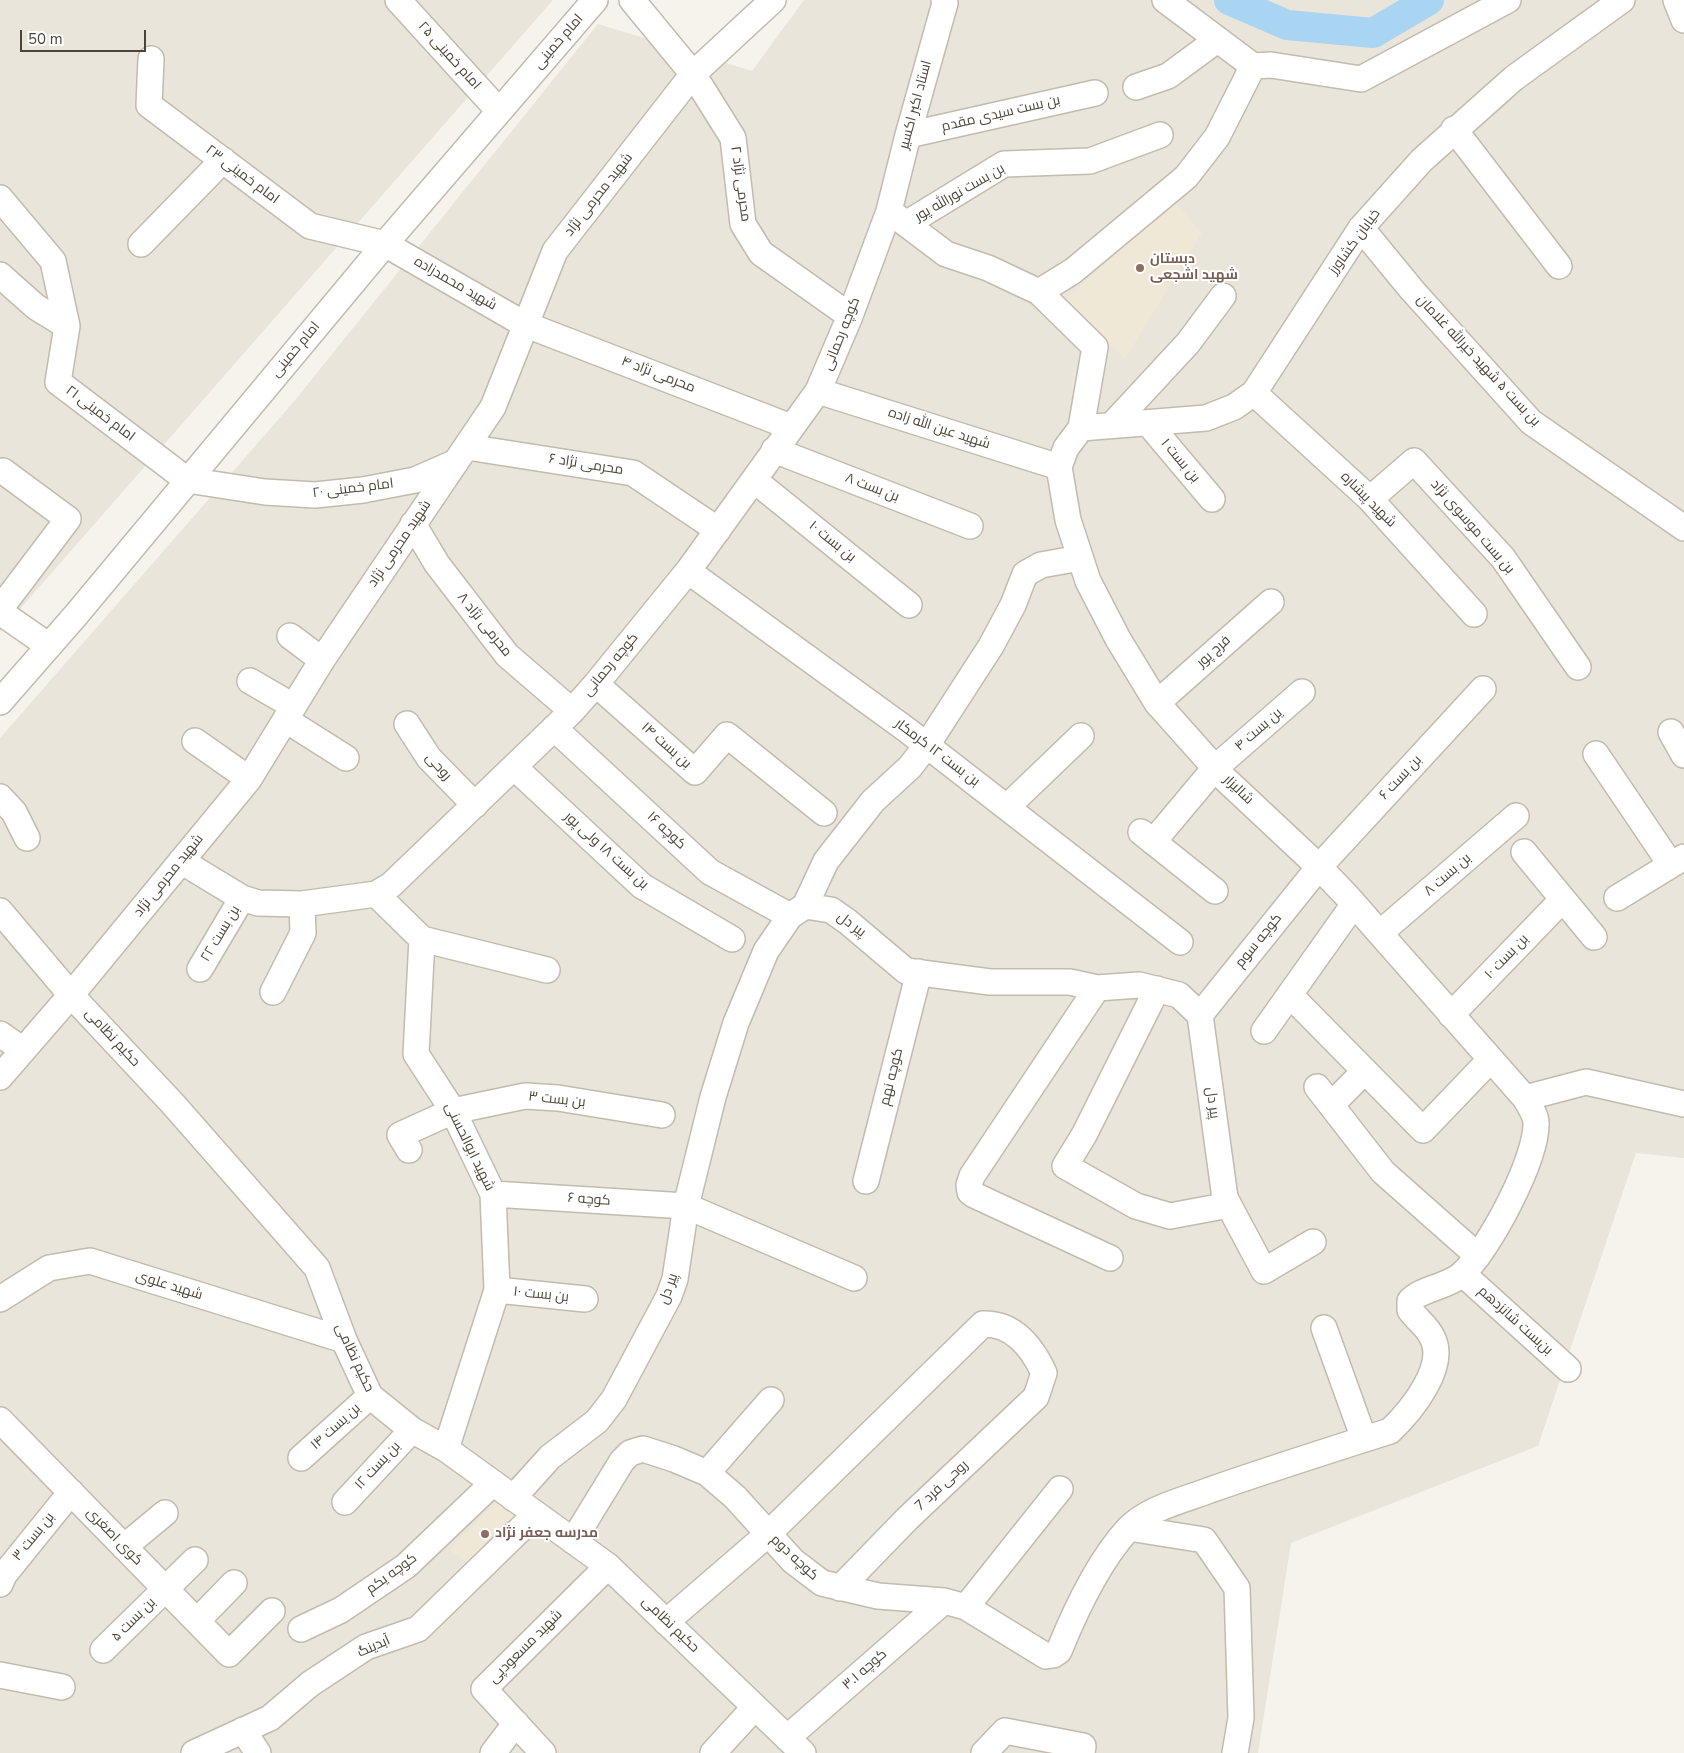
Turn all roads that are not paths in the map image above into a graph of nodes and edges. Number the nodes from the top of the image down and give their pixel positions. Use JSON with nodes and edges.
{"nodes":[{"id":1,"x":398,"y":0,"type":"edge"},
{"id":2,"x":632,"y":0,"type":"edge"},
{"id":3,"x":773,"y":0,"type":"edge"},
{"id":4,"x":944,"y":0,"type":"edge"},
{"id":5,"x":1165,"y":0,"type":"edge"},
{"id":6,"x":1508,"y":0,"type":"edge"},
{"id":7,"x":1622,"y":0,"type":"edge"},
{"id":8,"x":1676,"y":0,"type":"edge"},
{"id":9,"x":585,"y":4,"type":"edge"},
{"id":10,"x":1684,"y":20,"type":"edge"},
{"id":11,"x":1217,"y":40,"type":"junction"},
{"id":12,"x":151,"y":59,"type":"dead end"},
{"id":13,"x":1253,"y":66,"type":"junction"},
{"id":14,"x":693,"y":74,"type":"junction"},
{"id":15,"x":1136,"y":87,"type":"dead end"},
{"id":16,"x":1095,"y":93,"type":"dead end"},
{"id":17,"x":499,"y":111,"type":"junction"},
{"id":18,"x":1454,"y":129,"type":"junction"},
{"id":19,"x":908,"y":135,"type":"junction"},
{"id":20,"x":1160,"y":135,"type":"dead end"},
{"id":21,"x":223,"y":160,"type":"junction"},
{"id":22,"x":0,"y":198,"type":"edge"},
{"id":23,"x":897,"y":217,"type":"junction"},
{"id":24,"x":1361,"y":228,"type":"junction"},
{"id":25,"x":141,"y":244,"type":"dead end"},
{"id":26,"x":385,"y":244,"type":"junction"},
{"id":27,"x":1559,"y":266,"type":"dead end"},
{"id":28,"x":0,"y":275,"type":"edge"},
{"id":29,"x":1038,"y":292,"type":"junction"},
{"id":30,"x":1223,"y":296,"type":"dead end"},
{"id":31,"x":850,"y":316,"type":"junction"},
{"id":32,"x":524,"y":324,"type":"junction"},
{"id":33,"x":67,"y":326,"type":"junction"},
{"id":34,"x":818,"y":391,"type":"junction"},
{"id":35,"x":1254,"y":393,"type":"junction"},
{"id":36,"x":1148,"y":423,"type":"junction"},
{"id":37,"x":1112,"y":425,"type":"junction"},
{"id":38,"x":791,"y":427,"type":"junction"},
{"id":39,"x":1081,"y":428,"type":"junction"},
{"id":40,"x":774,"y":450,"type":"junction"},
{"id":41,"x":462,"y":455,"type":"junction"},
{"id":42,"x":1059,"y":467,"type":"junction"},
{"id":43,"x":3,"y":472,"type":"dead end"},
{"id":44,"x":187,"y":480,"type":"junction"},
{"id":45,"x":754,"y":480,"type":"junction"},
{"id":46,"x":1212,"y":499,"type":"dead end"},
{"id":47,"x":1370,"y":499,"type":"junction"},
{"id":48,"x":413,"y":524,"type":"junction"},
{"id":49,"x":970,"y":526,"type":"dead end"},
{"id":50,"x":1684,"y":528,"type":"edge"},
{"id":51,"x":718,"y":530,"type":"junction"},
{"id":52,"x":1080,"y":558,"type":"junction"},
{"id":53,"x":688,"y":571,"type":"junction"},
{"id":54,"x":1271,"y":602,"type":"dead end"},
{"id":55,"x":909,"y":605,"type":"dead end"},
{"id":56,"x":0,"y":610,"type":"edge"},
{"id":57,"x":1474,"y":614,"type":"dead end"},
{"id":58,"x":290,"y":636,"type":"dead end"},
{"id":59,"x":49,"y":646,"type":"junction"},
{"id":60,"x":322,"y":660,"type":"junction"},
{"id":61,"x":1578,"y":667,"type":"dead end"},
{"id":62,"x":250,"y":681,"type":"dead end"},
{"id":63,"x":596,"y":684,"type":"junction"},
{"id":64,"x":1483,"y":688,"type":"dead end"},
{"id":65,"x":1302,"y":692,"type":"dead end"},
{"id":66,"x":0,"y":702,"type":"edge"},
{"id":67,"x":1157,"y":703,"type":"junction"},
{"id":68,"x":572,"y":711,"type":"junction"},
{"id":69,"x":290,"y":713,"type":"junction"},
{"id":70,"x":407,"y":724,"type":"dead end"},
{"id":71,"x":554,"y":728,"type":"junction"},
{"id":72,"x":1671,"y":732,"type":"dead end"},
{"id":73,"x":1082,"y":736,"type":"dead end"},
{"id":74,"x":195,"y":741,"type":"dead end"},
{"id":75,"x":927,"y":745,"type":"junction"},
{"id":76,"x":1596,"y":754,"type":"dead end"},
{"id":77,"x":1684,"y":755,"type":"edge"},
{"id":78,"x":346,"y":758,"type":"dead end"},
{"id":79,"x":514,"y":767,"type":"junction"},
{"id":80,"x":1215,"y":768,"type":"junction"},
{"id":81,"x":249,"y":779,"type":"junction"},
{"id":82,"x":0,"y":796,"type":"edge"},
{"id":83,"x":475,"y":805,"type":"junction"},
{"id":84,"x":1007,"y":807,"type":"junction"},
{"id":85,"x":824,"y":813,"type":"dead end"},
{"id":86,"x":1516,"y":816,"type":"dead end"},
{"id":87,"x":27,"y":838,"type":"dead end"},
{"id":88,"x":1524,"y":852,"type":"dead end"},
{"id":89,"x":181,"y":860,"type":"junction"},
{"id":90,"x":1677,"y":861,"type":"edge"},
{"id":91,"x":1319,"y":866,"type":"junction"},
{"id":92,"x":1215,"y":890,"type":"dead end"},
{"id":93,"x":376,"y":894,"type":"junction"},
{"id":94,"x":242,"y":898,"type":"junction"},
{"id":95,"x":1617,"y":898,"type":"dead end"},
{"id":96,"x":1563,"y":899,"type":"junction"},
{"id":97,"x":302,"y":904,"type":"junction"},
{"id":98,"x":1354,"y":904,"type":"junction"},
{"id":99,"x":0,"y":911,"type":"edge"},
{"id":100,"x":797,"y":911,"type":"junction"},
{"id":101,"x":1380,"y":933,"type":"junction"},
{"id":102,"x":1594,"y":937,"type":"dead end"},
{"id":103,"x":422,"y":939,"type":"junction"},
{"id":104,"x":732,"y":939,"type":"dead end"},
{"id":105,"x":1180,"y":942,"type":"dead end"},
{"id":106,"x":200,"y":969,"type":"dead end"},
{"id":107,"x":547,"y":970,"type":"dead end"},
{"id":108,"x":919,"y":972,"type":"junction"},
{"id":109,"x":1097,"y":988,"type":"junction"},
{"id":110,"x":1157,"y":989,"type":"junction"},
{"id":111,"x":274,"y":992,"type":"dead end"},
{"id":112,"x":71,"y":995,"type":"junction"},
{"id":113,"x":1290,"y":995,"type":"junction"},
{"id":114,"x":1200,"y":1015,"type":"junction"},
{"id":115,"x":1451,"y":1015,"type":"junction"},
{"id":116,"x":1264,"y":1031,"type":"dead end"},
{"id":117,"x":0,"y":1034,"type":"edge"},
{"id":118,"x":23,"y":1050,"type":"junction"},
{"id":119,"x":1490,"y":1060,"type":"junction"},
{"id":120,"x":1365,"y":1071,"type":"junction"},
{"id":121,"x":0,"y":1077,"type":"edge"},
{"id":122,"x":1525,"y":1098,"type":"junction"},
{"id":123,"x":1684,"y":1104,"type":"edge"},
{"id":124,"x":453,"y":1111,"type":"junction"},
{"id":125,"x":662,"y":1115,"type":"dead end"},
{"id":126,"x":409,"y":1150,"type":"dead end"},
{"id":127,"x":866,"y":1181,"type":"dead end"},
{"id":128,"x":492,"y":1194,"type":"junction"},
{"id":129,"x":1229,"y":1205,"type":"junction"},
{"id":130,"x":686,"y":1206,"type":"junction"},
{"id":131,"x":1313,"y":1242,"type":"dead end"},
{"id":132,"x":1110,"y":1258,"type":"dead end"},
{"id":133,"x":1470,"y":1265,"type":"junction"},
{"id":134,"x":854,"y":1278,"type":"dead end"},
{"id":135,"x":497,"y":1290,"type":"junction"},
{"id":136,"x":0,"y":1299,"type":"edge"},
{"id":137,"x":585,"y":1300,"type":"dead end"},
{"id":138,"x":1324,"y":1328,"type":"dead end"},
{"id":139,"x":344,"y":1340,"type":"junction"},
{"id":140,"x":1568,"y":1369,"type":"dead end"},
{"id":141,"x":370,"y":1396,"type":"junction"},
{"id":142,"x":771,"y":1400,"type":"dead end"},
{"id":143,"x":0,"y":1420,"type":"edge"},
{"id":144,"x":412,"y":1430,"type":"junction"},
{"id":145,"x":1364,"y":1439,"type":"junction"},
{"id":146,"x":446,"y":1449,"type":"junction"},
{"id":147,"x":301,"y":1458,"type":"dead end"},
{"id":148,"x":706,"y":1473,"type":"junction"},
{"id":149,"x":493,"y":1483,"type":"junction"},
{"id":150,"x":1060,"y":1489,"type":"dead end"},
{"id":151,"x":70,"y":1492,"type":"junction"},
{"id":152,"x":513,"y":1498,"type":"junction"},
{"id":153,"x":345,"y":1502,"type":"dead end"},
{"id":154,"x":165,"y":1512,"type":"dead end"},
{"id":155,"x":535,"y":1515,"type":"junction"},
{"id":156,"x":1130,"y":1528,"type":"junction"},
{"id":157,"x":768,"y":1534,"type":"junction"},
{"id":158,"x":574,"y":1541,"type":"junction"},
{"id":159,"x":124,"y":1546,"type":"junction"},
{"id":160,"x":195,"y":1560,"type":"dead end"},
{"id":161,"x":608,"y":1566,"type":"junction"},
{"id":162,"x":1,"y":1577,"type":"edge"},
{"id":163,"x":234,"y":1583,"type":"dead end"},
{"id":164,"x":840,"y":1588,"type":"junction"},
{"id":165,"x":165,"y":1589,"type":"junction"},
{"id":166,"x":955,"y":1604,"type":"junction"},
{"id":167,"x":272,"y":1611,"type":"dead end"},
{"id":168,"x":197,"y":1621,"type":"junction"},
{"id":169,"x":666,"y":1622,"type":"junction"},
{"id":170,"x":301,"y":1629,"type":"dead end"},
{"id":171,"x":103,"y":1650,"type":"dead end"},
{"id":172,"x":0,"y":1675,"type":"edge"},
{"id":173,"x":62,"y":1687,"type":"dead end"},
{"id":174,"x":755,"y":1707,"type":"junction"},
{"id":175,"x":516,"y":1724,"type":"junction"},
{"id":176,"x":243,"y":1730,"type":"junction"},
{"id":177,"x":795,"y":1745,"type":"edge"},
{"id":178,"x":194,"y":1753,"type":"edge"},
{"id":179,"x":258,"y":1753,"type":"edge"},
{"id":180,"x":494,"y":1753,"type":"edge"},
{"id":181,"x":543,"y":1753,"type":"edge"},
{"id":182,"x":713,"y":1753,"type":"edge"},
{"id":183,"x":984,"y":1753,"type":"edge"},
{"id":184,"x":1082,"y":1753,"type":"edge"},
{"id":185,"x":1235,"y":1753,"type":"edge"}],
"edges":[{"from":1,"to":17,"type":"street","name":"امام خمینی ۲۵"},
{"from":2,"to":14,"type":"street","name":"محرمی نژاد ۲"},
{"from":3,"to":14,"type":"street","name":"شهید محرمی نژاد"},
{"from":4,"to":19,"type":"street","name":"استاد اکبر اکسیر"},
{"from":5,"to":11,"type":"street"},
{"from":6,"to":13,"type":"street"},
{"from":7,"to":18,"type":"street","name":"خیابان کشاورز"},
{"from":8,"to":10,"type":"street"},
{"from":9,"to":17,"type":"street","name":"امام خمینی"},
{"from":11,"to":13,"type":"street"},
{"from":11,"to":15,"type":"street"},
{"from":12,"to":21,"type":"street","name":"امام خمینی ۲۳"},
{"from":13,"to":29,"type":"street"},
{"from":14,"to":31,"type":"street","name":"محرمی نژاد ۲"},
{"from":14,"to":32,"type":"street","name":"شهید محرمی نژاد"},
{"from":16,"to":19,"type":"street","name":"بن بست سیدی مقدم"},
{"from":17,"to":26,"type":"street","name":"امام خمینی"},
{"from":18,"to":24,"type":"street","name":"خیابان کشاورز"},
{"from":18,"to":27,"type":"street"},
{"from":19,"to":23,"type":"street","name":"استاد اکبر اکسیر"},
{"from":20,"to":23,"type":"street","name":"بن بست نورالله پور"},
{"from":21,"to":25,"type":"street"},
{"from":21,"to":26,"type":"street","name":"امام خمینی ۲۳"},
{"from":22,"to":33,"type":"street"},
{"from":23,"to":29,"type":"street"},
{"from":23,"to":31,"type":"street","name":"کوچه رحمانی"},
{"from":24,"to":35,"type":"street","name":"خیابان کشاورز"},
{"from":24,"to":50,"type":"street","name":"بن بست ۵ شهید خیرالله غلامان"},
{"from":26,"to":32,"type":"street","name":"شهید محمدزاده"},
{"from":26,"to":44,"type":"street","name":"امام خمینی"},
{"from":28,"to":33,"type":"street"},
{"from":29,"to":39,"type":"street"},
{"from":30,"to":37,"type":"street"},
{"from":31,"to":34,"type":"street","name":"کوچه رحمانی"},
{"from":32,"to":38,"type":"street","name":"محرمی نژاد ۴"},
{"from":32,"to":41,"type":"street","name":"شهید محرمی نژاد"},
{"from":33,"to":44,"type":"street","name":"امام خمینی ۲۱"},
{"from":34,"to":38,"type":"street","name":"کوچه رحمانی"},
{"from":34,"to":42,"type":"street","name":"شهید عین الله زاده"},
{"from":35,"to":36,"type":"street","name":"خیابان کشاورز"},
{"from":35,"to":47,"type":"street","name":"شهید پیشاره"},
{"from":36,"to":37,"type":"street","name":"خیابان کشاورز"},
{"from":36,"to":46,"type":"street","name":"بن بست ۱"},
{"from":37,"to":39,"type":"street","name":"خیابان کشاورز"},
{"from":38,"to":40,"type":"street","name":"کوچه رحمانی"},
{"from":39,"to":42,"type":"street"},
{"from":40,"to":45,"type":"street","name":"کوچه رحمانی"},
{"from":40,"to":49,"type":"street","name":"بن بست ۸"},
{"from":41,"to":44,"type":"street","name":"امام خمینی ۲۰"},
{"from":41,"to":48,"type":"street","name":"شهید محرمی نژاد"},
{"from":41,"to":51,"type":"street","name":"محرمی نژاد ۶"},
{"from":42,"to":52,"type":"street","name":"شالیزار"},
{"from":43,"to":56,"type":"street"},
{"from":44,"to":59,"type":"street","name":"امام خمینی"},
{"from":45,"to":51,"type":"street","name":"کوچه رحمانی"},
{"from":45,"to":55,"type":"street","name":"بن بست ۱۰"},
{"from":47,"to":57,"type":"street","name":"شهید پیشاره"},
{"from":47,"to":61,"type":"street","name":"بن بست موسوی نژاد"},
{"from":48,"to":60,"type":"street","name":"شهید محرمی نژاد"},
{"from":48,"to":68,"type":"street","name":"محرمی نژاد ۸"},
{"from":51,"to":53,"type":"street","name":"کوچه رحمانی"},
{"from":52,"to":67,"type":"street","name":"شالیزار"},
{"from":52,"to":75,"type":"street"},
{"from":53,"to":63,"type":"street","name":"کوچه رحمانی"},
{"from":53,"to":75,"type":"street","name":"بن بست ۱۲ کرمکار"},
{"from":54,"to":67,"type":"street","name":"فرج پور"},
{"from":56,"to":59,"type":"street"},
{"from":58,"to":60,"type":"street"},
{"from":59,"to":66,"type":"street","name":"امام خمینی"},
{"from":60,"to":69,"type":"street","name":"شهید محرمی نژاد"},
{"from":62,"to":69,"type":"street"},
{"from":63,"to":68,"type":"street","name":"کوچه رحمانی"},
{"from":63,"to":85,"type":"street","name":"بن بست ۱۴"},
{"from":64,"to":91,"type":"street","name":"بن بست ۶"},
{"from":65,"to":80,"type":"street","name":"ین بست ۴"},
{"from":67,"to":80,"type":"street","name":"شالیزار"},
{"from":68,"to":71,"type":"street","name":"کوچه رحمانی"},
{"from":69,"to":78,"type":"street"},
{"from":69,"to":81,"type":"street","name":"شهید محرمی نژاد"},
{"from":70,"to":83,"type":"street","name":"روحی"},
{"from":71,"to":79,"type":"street","name":"کوچه رحمانی"},
{"from":71,"to":100,"type":"street","name":"کوچه ۱۶"},
{"from":72,"to":77,"type":"street"},
{"from":73,"to":84,"type":"street"},
{"from":74,"to":81,"type":"street"},
{"from":75,"to":84,"type":"street","name":"بن بست ۱۲ کرمکار"},
{"from":75,"to":100,"type":"street"},
{"from":76,"to":90,"type":"street"},
{"from":79,"to":83,"type":"street","name":"کوچه رحمانی"},
{"from":79,"to":104,"type":"street","name":"بن بست ۱۸ ولی پور"},
{"from":80,"to":91,"type":"street","name":"شالیزار"},
{"from":80,"to":92,"type":"street","name":"ین بست ۴"},
{"from":81,"to":89,"type":"street","name":"شهید محرمی نژاد"},
{"from":82,"to":87,"type":"street"},
{"from":83,"to":93,"type":"street","name":"کوچه رحمانی"},
{"from":84,"to":105,"type":"street","name":"بن بست ۱۲ کرمکار"},
{"from":86,"to":101,"type":"street","name":"بن بست ۸"},
{"from":88,"to":96,"type":"street"},
{"from":89,"to":94,"type":"street","name":"کوچه رحمانی"},
{"from":89,"to":112,"type":"street","name":"شهید محرمی نژاد"},
{"from":90,"to":95,"type":"street"},
{"from":91,"to":98,"type":"street","name":"شالیزار"},
{"from":91,"to":114,"type":"street","name":"کوچه سوم"},
{"from":93,"to":97,"type":"street","name":"کوچه رحمانی"},
{"from":93,"to":103,"type":"street"},
{"from":94,"to":97,"type":"street","name":"کوچه رحمانی"},
{"from":94,"to":106,"type":"street","name":"بن بست ۲۲"},
{"from":96,"to":102,"type":"street"},
{"from":96,"to":115,"type":"street","name":"بن بست ۱۰"},
{"from":97,"to":111,"type":"street"},
{"from":98,"to":101,"type":"street","name":"شالیزار"},
{"from":98,"to":113,"type":"street"},
{"from":99,"to":112,"type":"street","name":"حکیم نظامی"},
{"from":100,"to":108,"type":"street","name":"پیر دل"},
{"from":100,"to":130,"type":"street","name":"پیر دل"},
{"from":101,"to":115,"type":"street","name":"شالیزار"},
{"from":103,"to":107,"type":"street"},
{"from":103,"to":124,"type":"street","name":"شهید ابوالحسنی"},
{"from":108,"to":109,"type":"street","name":"پیر دل"},
{"from":108,"to":127,"type":"street","name":"کوچه نهم"},
{"from":109,"to":110,"type":"street","name":"پیر دل"},
{"from":109,"to":132,"type":"street"},
{"from":110,"to":114,"type":"street","name":"پیر دل"},
{"from":110,"to":129,"type":"street"},
{"from":112,"to":118,"type":"street","name":"شهید محرمی نژاد"},
{"from":112,"to":139,"type":"street","name":"حکیم نظامی"},
{"from":113,"to":116,"type":"street"},
{"from":113,"to":120,"type":"street"},
{"from":114,"to":129,"type":"street","name":"پیر دل"},
{"from":115,"to":119,"type":"street","name":"شالیزار"},
{"from":117,"to":118,"type":"street"},
{"from":118,"to":121,"type":"street","name":"شهید محرمی نژاد"},
{"from":119,"to":120,"type":"street"},
{"from":119,"to":122,"type":"street","name":"شالیزار"},
{"from":120,"to":133,"type":"street","name":"بن‌بست شانزدهم"},
{"from":122,"to":123,"type":"street"},
{"from":122,"to":133,"type":"street","name":"شالیزار"},
{"from":124,"to":125,"type":"street","name":"بن بست ۳"},
{"from":124,"to":126,"type":"street","name":"بن بست ۳"},
{"from":124,"to":128,"type":"street","name":"شهید ابوالحسنی"},
{"from":128,"to":130,"type":"street","name":"کوچه ۶"},
{"from":128,"to":135,"type":"street","name":"شهید ابوالحسنی"},
{"from":129,"to":131,"type":"street","name":"پیر دل"},
{"from":130,"to":134,"type":"street","name":"کوچه ۶"},
{"from":130,"to":152,"type":"street","name":"پیر دل"},
{"from":133,"to":140,"type":"street","name":"بن‌بست شانزدهم"},
{"from":133,"to":145,"type":"street"},
{"from":135,"to":137,"type":"street","name":"بن بست ۱۰"},
{"from":135,"to":146,"type":"street","name":"شهید ابوالحسنی"},
{"from":136,"to":139,"type":"street","name":"شهید علوی"},
{"from":138,"to":145,"type":"street"},
{"from":139,"to":141,"type":"street","name":"حکیم نظامی"},
{"from":141,"to":144,"type":"street","name":"حکیم نظامی"},
{"from":141,"to":147,"type":"street","name":"بن یست ۱۴"},
{"from":142,"to":148,"type":"street"},
{"from":143,"to":151,"type":"street","name":"کوی اصغری"},
{"from":144,"to":146,"type":"street","name":"حکیم نظامی"},
{"from":144,"to":153,"type":"street","name":"بن یست ۱۲"},
{"from":145,"to":156,"type":"street"},
{"from":146,"to":149,"type":"street","name":"حکیم نظامی"},
{"from":148,"to":157,"type":"street","name":"کوچه دوم"},
{"from":148,"to":158,"type":"street","name":"کوچه دوم"},
{"from":149,"to":152,"type":"street","name":"حکیم نظامی"},
{"from":149,"to":170,"type":"street","name":"کوچه یکم"},
{"from":150,"to":166,"type":"street","name":"کوچه ۳.۱"},
{"from":151,"to":159,"type":"street","name":"کوی اصغری"},
{"from":151,"to":162,"type":"street","name":"بن بست ۳"},
{"from":152,"to":155,"type":"street","name":"حکیم نظامی"},
{"from":154,"to":159,"type":"street"},
{"from":155,"to":158,"type":"street","name":"حکیم نظامی"},
{"from":155,"to":176,"type":"street","name":"آبدینگ"},
{"from":156,"to":166,"type":"street","name":"کوچه دوم"},
{"from":156,"to":185,"type":"street"},
{"from":157,"to":164,"type":"street","name":"کوچه دوم"},
{"from":157,"to":164,"type":"street","name":"روحی فرد 7"},
{"from":157,"to":169,"type":"street"},
{"from":158,"to":161,"type":"street","name":"حکیم نظامی"},
{"from":159,"to":165,"type":"street","name":"کوی اصغری"},
{"from":160,"to":165,"type":"street","name":"بن بست ۵"},
{"from":161,"to":169,"type":"street","name":"حکیم نظامی"},
{"from":161,"to":175,"type":"street","name":"شهید مسعودپی"},
{"from":163,"to":168,"type":"street"},
{"from":164,"to":166,"type":"street","name":"کوچه دوم"},
{"from":165,"to":168,"type":"street","name":"کوی اصغری"},
{"from":165,"to":171,"type":"street","name":"بن بست ۵"},
{"from":166,"to":177,"type":"street","name":"کوچه ۳.۱"},
{"from":167,"to":168,"type":"street","name":"کوی اصغری"},
{"from":169,"to":174,"type":"street","name":"حکیم نظامی"},
{"from":172,"to":173,"type":"street"},
{"from":174,"to":177,"type":"street","name":"حکیم نظامی"},
{"from":174,"to":182,"type":"street"},
{"from":175,"to":180,"type":"street"},
{"from":175,"to":181,"type":"street","name":"شهید مسعودپی"},
{"from":176,"to":178,"type":"street","name":"آبدینگ"},
{"from":176,"to":179,"type":"street"},
{"from":183,"to":184,"type":"street"}]}
